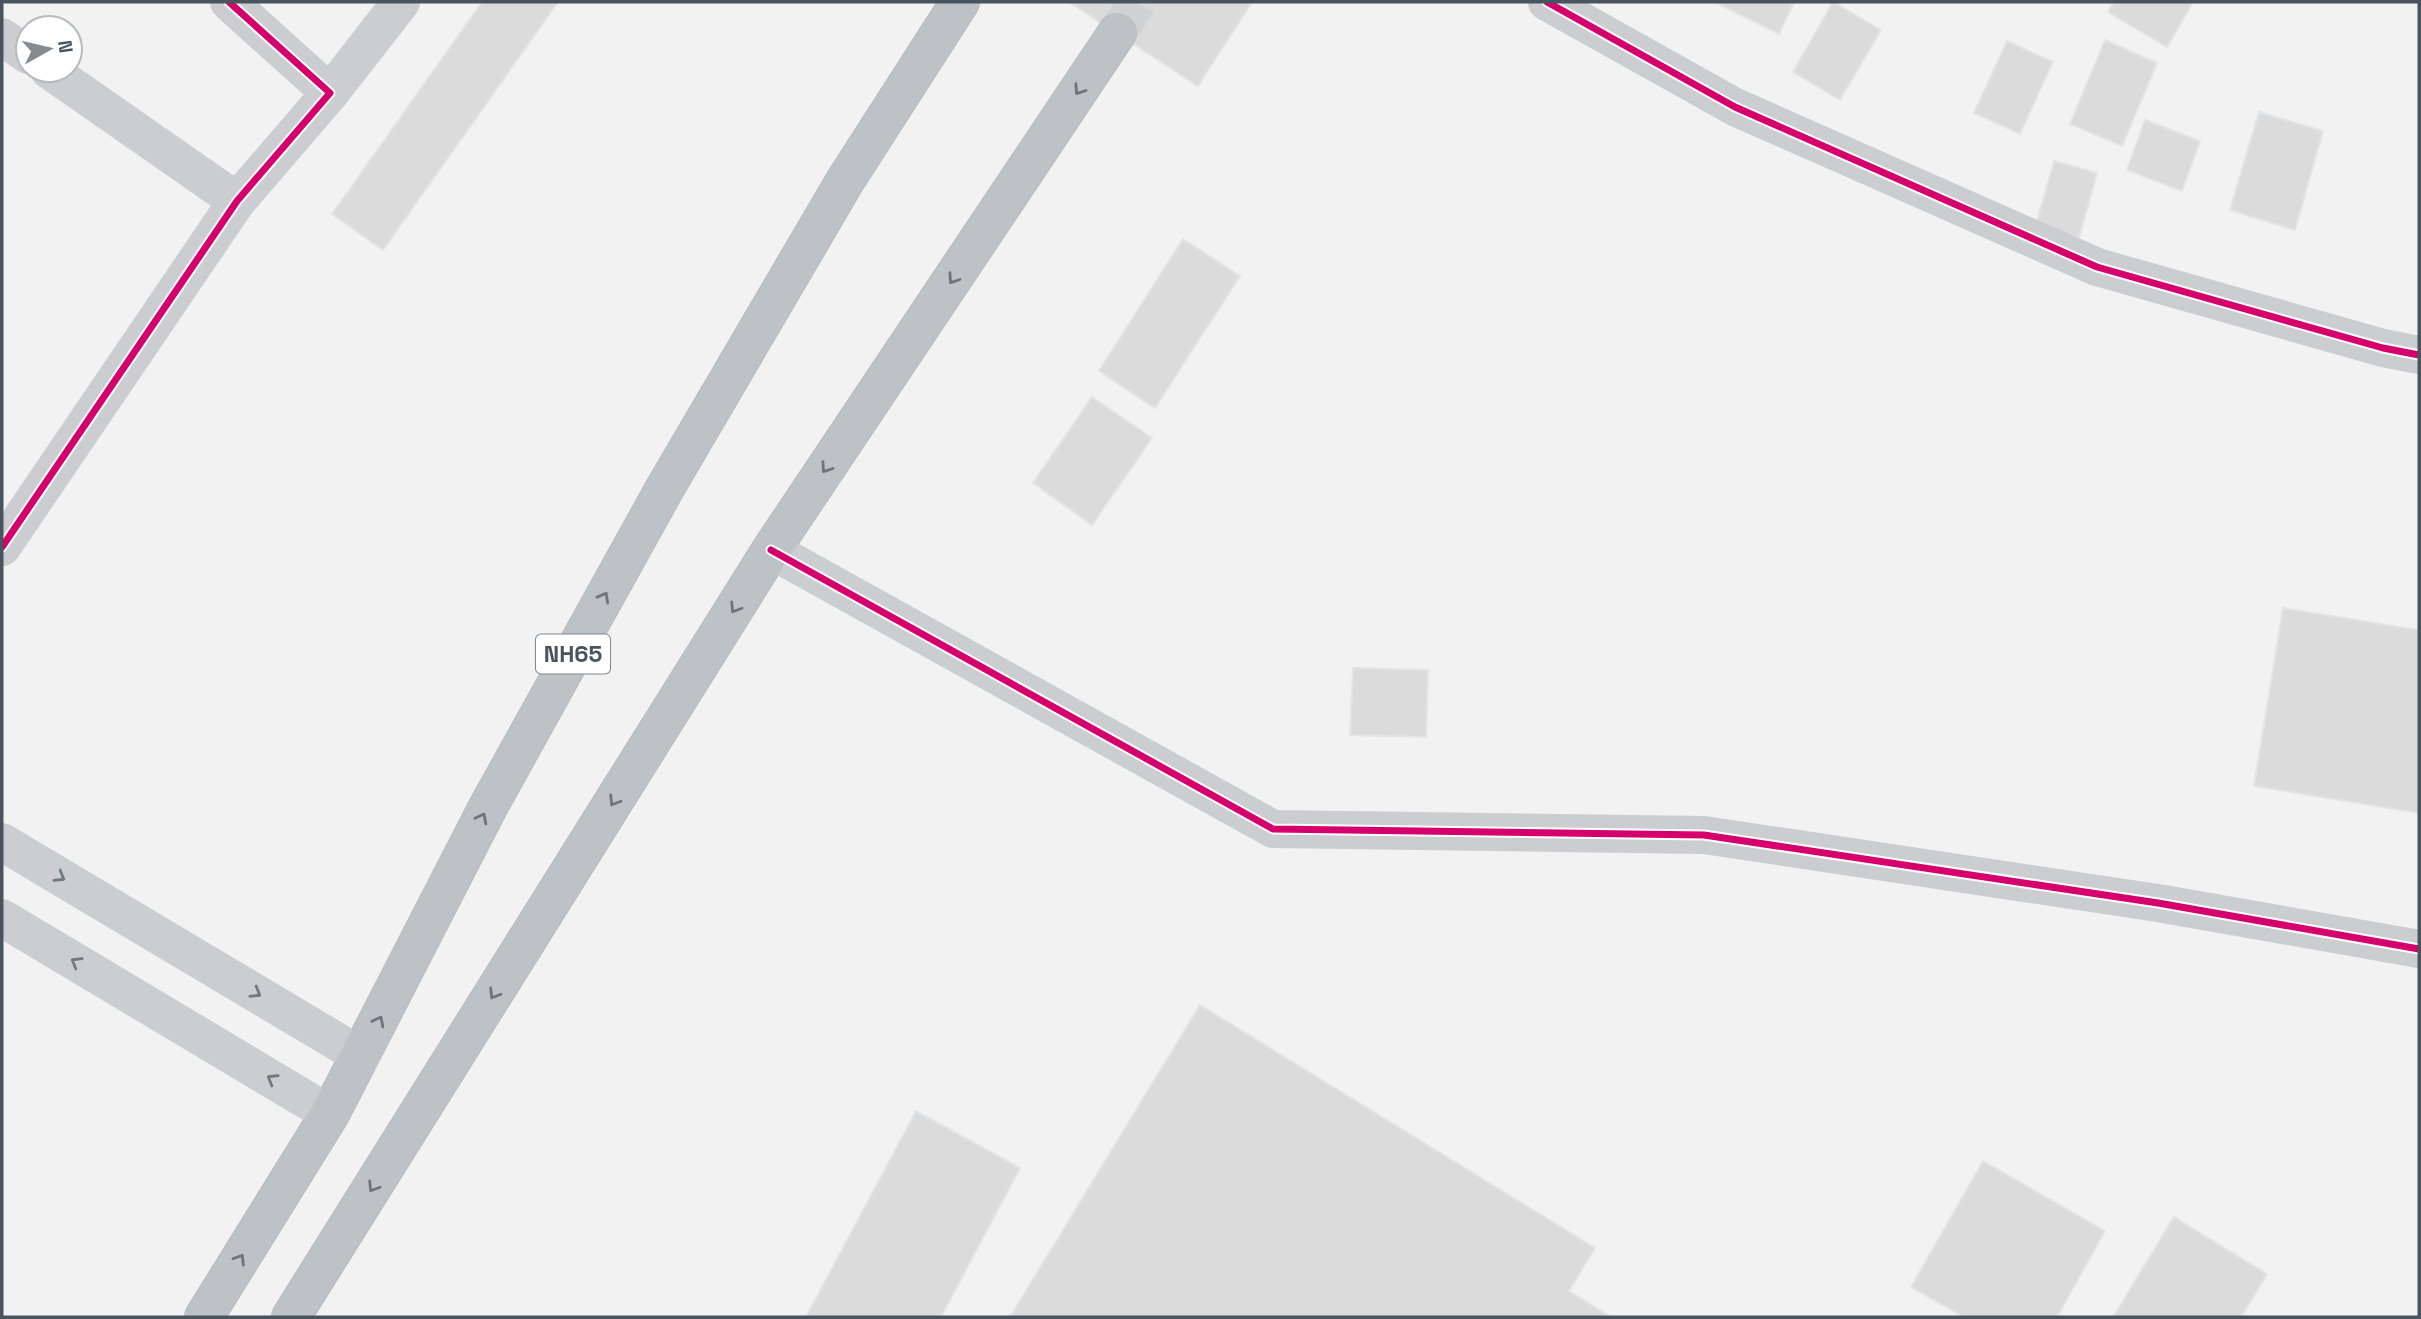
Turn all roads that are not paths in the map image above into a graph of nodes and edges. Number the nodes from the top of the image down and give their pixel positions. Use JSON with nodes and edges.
{"nodes":[{"id":1,"x":229,"y":2,"type":"edge"},
{"id":2,"x":401,"y":2,"type":"edge"},
{"id":3,"x":960,"y":2,"type":"edge"},
{"id":4,"x":1547,"y":2,"type":"edge"},
{"id":5,"x":1117,"y":33,"type":"tunnel mouth"},
{"id":6,"x":69,"y":84,"type":"edge"},
{"id":7,"x":330,"y":93,"type":"junction"},
{"id":8,"x":237,"y":201,"type":"junction"},
{"id":9,"x":2419,"y":355,"type":"edge"},
{"id":10,"x":2,"y":547,"type":"edge"},
{"id":11,"x":771,"y":550,"type":"junction"},
{"id":12,"x":2,"y":842,"type":"edge"},
{"id":13,"x":2,"y":918,"type":"edge"},
{"id":14,"x":2419,"y":949,"type":"edge"},
{"id":15,"x":361,"y":1056,"type":"junction"},
{"id":16,"x":330,"y":1114,"type":"junction"},
{"id":17,"x":204,"y":1317,"type":"edge"},
{"id":18,"x":291,"y":1317,"type":"edge"}],
"edges":[{"from":1,"to":7,"type":"street"},
{"from":2,"to":7,"type":"street"},
{"from":15,"to":3,"type":"highway","number":"NH65","one_way":true},
{"from":4,"to":9,"type":"street"},
{"from":5,"to":11,"type":"highway","one_way":true},
{"from":6,"to":8,"type":"street"},
{"from":7,"to":8,"type":"street"},
{"from":8,"to":10,"type":"street"},
{"from":11,"to":14,"type":"street"},
{"from":11,"to":18,"type":"highway","one_way":true},
{"from":12,"to":15,"type":"street","one_way":true},
{"from":16,"to":13,"type":"street","one_way":true},
{"from":15,"to":16,"type":"highway","number":"NH65"},
{"from":17,"to":16,"type":"highway","number":"NH65","one_way":true}]}
